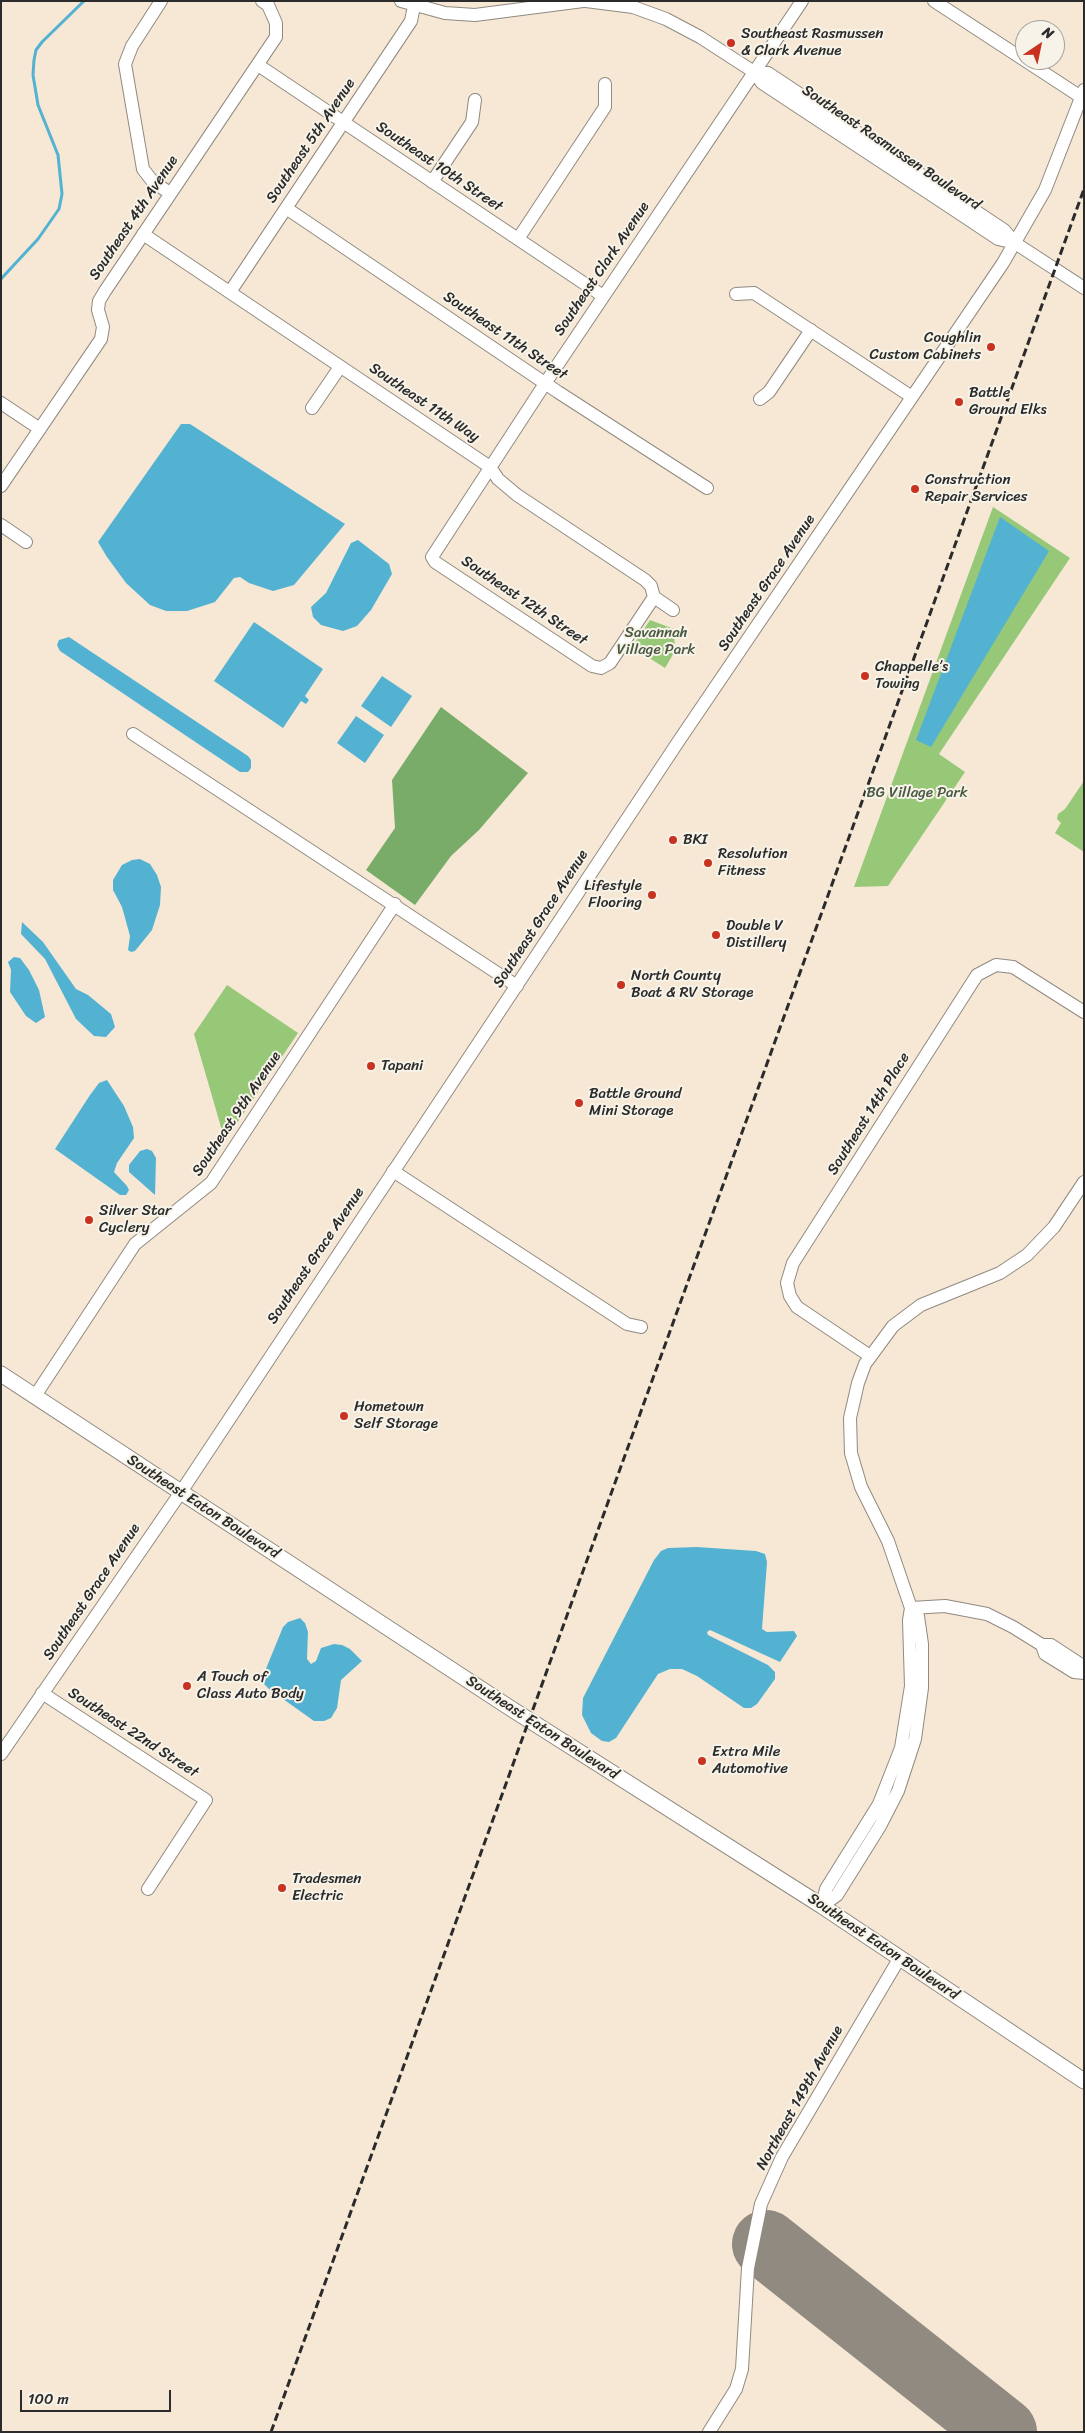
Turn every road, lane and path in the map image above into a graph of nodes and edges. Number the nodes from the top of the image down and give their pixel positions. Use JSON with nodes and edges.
{"nodes":[{"id":1,"x":162,"y":1,"type":"edge"},
{"id":2,"x":262,"y":1,"type":"edge"},
{"id":3,"x":401,"y":1,"type":"edge"},
{"id":4,"x":584,"y":1,"type":"edge"},
{"id":5,"x":802,"y":1,"type":"edge"},
{"id":6,"x":934,"y":1,"type":"edge"},
{"id":7,"x":414,"y":6,"type":"junction"},
{"id":8,"x":258,"y":65,"type":"junction"},
{"id":9,"x":754,"y":72,"type":"junction"},
{"id":10,"x":606,"y":84,"type":"dead end"},
{"id":11,"x":1082,"y":93,"type":"edge"},
{"id":12,"x":475,"y":100,"type":"dead end"},
{"id":13,"x":344,"y":123,"type":"junction"},
{"id":14,"x":432,"y":182,"type":"junction"},
{"id":15,"x":170,"y":193,"type":"junction"},
{"id":16,"x":286,"y":208,"type":"junction"},
{"id":17,"x":143,"y":234,"type":"junction"},
{"id":18,"x":518,"y":239,"type":"junction"},
{"id":19,"x":1015,"y":243,"type":"junction"},
{"id":20,"x":1084,"y":288,"type":"edge"},
{"id":21,"x":230,"y":292,"type":"junction"},
{"id":22,"x":736,"y":294,"type":"dead end"},
{"id":23,"x":603,"y":296,"type":"junction"},
{"id":24,"x":811,"y":330,"type":"junction"},
{"id":25,"x":340,"y":367,"type":"junction"},
{"id":26,"x":546,"y":382,"type":"junction"},
{"id":27,"x":912,"y":397,"type":"junction"},
{"id":28,"x":760,"y":399,"type":"dead end"},
{"id":29,"x":1,"y":403,"type":"edge"},
{"id":30,"x":312,"y":408,"type":"dead end"},
{"id":31,"x":40,"y":429,"type":"junction"},
{"id":32,"x":490,"y":467,"type":"junction"},
{"id":33,"x":1,"y":486,"type":"edge"},
{"id":34,"x":707,"y":488,"type":"dead end"},
{"id":35,"x":1,"y":525,"type":"edge"},
{"id":36,"x":26,"y":542,"type":"dead end"},
{"id":37,"x":432,"y":557,"type":"joint"},
{"id":38,"x":654,"y":597,"type":"junction"},
{"id":39,"x":674,"y":610,"type":"dead end"},
{"id":40,"x":133,"y":734,"type":"dead end"},
{"id":41,"x":395,"y":904,"type":"junction"},
{"id":42,"x":517,"y":986,"type":"junction"},
{"id":43,"x":1084,"y":1012,"type":"edge"},
{"id":44,"x":393,"y":1170,"type":"junction"},
{"id":45,"x":1084,"y":1182,"type":"edge"},
{"id":46,"x":641,"y":1327,"type":"dead end"},
{"id":47,"x":870,"y":1356,"type":"junction"},
{"id":48,"x":1,"y":1374,"type":"edge"},
{"id":49,"x":35,"y":1396,"type":"junction"},
{"id":50,"x":181,"y":1492,"type":"junction"},
{"id":51,"x":911,"y":1608,"type":"junction"},
{"id":52,"x":1083,"y":1672,"type":"edge"},
{"id":53,"x":42,"y":1693,"type":"junction"},
{"id":54,"x":1,"y":1754,"type":"edge"},
{"id":55,"x":148,"y":1889,"type":"dead end"},
{"id":56,"x":822,"y":1906,"type":"junction"},
{"id":57,"x":899,"y":1959,"type":"junction"},
{"id":58,"x":1084,"y":2081,"type":"edge"},
{"id":59,"x":709,"y":2432,"type":"edge"}],
"edges":[{"from":1,"to":15,"type":"street"},
{"from":2,"to":8,"type":"street","name":"Southeast 4th Avenue"},
{"from":3,"to":7,"type":"street","name":"Southeast Rasmussen Boulevard"},
{"from":4,"to":7,"type":"street","name":"Southeast Rasmussen Boulevard"},
{"from":4,"to":9,"type":"street","name":"Southeast Rasmussen Boulevard"},
{"from":5,"to":9,"type":"street","name":"Southeast Clark Avenue"},
{"from":6,"to":11,"type":"street"},
{"from":7,"to":13,"type":"street","name":"Southeast 5th Avenue"},
{"from":8,"to":13,"type":"street","name":"Southeast 10th Street"},
{"from":8,"to":15,"type":"street","name":"Southeast 4th Avenue"},
{"from":9,"to":19,"type":"street","name":"Southeast Rasmussen Boulevard"},
{"from":9,"to":23,"type":"street","name":"Southeast Clark Avenue"},
{"from":10,"to":18,"type":"street"},
{"from":11,"to":19,"type":"street","name":"Southeast Grace Avenue"},
{"from":12,"to":14,"type":"street"},
{"from":13,"to":14,"type":"street","name":"Southeast 10th Street"},
{"from":13,"to":16,"type":"street","name":"Southeast 5th Avenue"},
{"from":14,"to":18,"type":"street","name":"Southeast 10th Street"},
{"from":15,"to":17,"type":"street","name":"Southeast 4th Avenue"},
{"from":16,"to":21,"type":"street","name":"Southeast 5th Avenue"},
{"from":16,"to":26,"type":"street","name":"Southeast 11th Street"},
{"from":17,"to":21,"type":"street","name":"Southeast 11th Way"},
{"from":17,"to":31,"type":"street","name":"Southeast 4th Avenue"},
{"from":18,"to":23,"type":"street","name":"Southeast 10th Street"},
{"from":19,"to":20,"type":"street","name":"Southeast Rasmussen Boulevard"},
{"from":19,"to":27,"type":"street","name":"Southeast Grace Avenue"},
{"from":21,"to":25,"type":"street","name":"Southeast 11th Way"},
{"from":22,"to":24,"type":"street"},
{"from":23,"to":26,"type":"street","name":"Southeast Clark Avenue"},
{"from":24,"to":27,"type":"street"},
{"from":24,"to":28,"type":"street"},
{"from":25,"to":30,"type":"street"},
{"from":25,"to":32,"type":"street","name":"Southeast 11th Way"},
{"from":26,"to":32,"type":"street","name":"Southeast Clark Avenue"},
{"from":26,"to":34,"type":"street","name":"Southeast 11th Street"},
{"from":27,"to":42,"type":"street","name":"Southeast Grace Avenue"},
{"from":29,"to":31,"type":"street"},
{"from":31,"to":33,"type":"street","name":"Southeast 4th Avenue"},
{"from":32,"to":37,"type":"street","name":"Southeast Clark Avenue"},
{"from":32,"to":38,"type":"street","name":"Southeast 11th Way"},
{"from":35,"to":36,"type":"street"},
{"from":37,"to":38,"type":"street","name":"Southeast 12th Street"},
{"from":38,"to":39,"type":"street","name":"Southeast 11th Way"},
{"from":40,"to":41,"type":"street"},
{"from":41,"to":42,"type":"street"},
{"from":41,"to":49,"type":"street","name":"Southeast 9th Avenue"},
{"from":42,"to":44,"type":"street","name":"Southeast Grace Avenue"},
{"from":43,"to":47,"type":"street","name":"Southeast 14th Place"},
{"from":44,"to":46,"type":"street"},
{"from":44,"to":50,"type":"street","name":"Southeast Grace Avenue"},
{"from":45,"to":47,"type":"street"},
{"from":47,"to":51,"type":"street"},
{"from":48,"to":49,"type":"main road","name":"Southeast Eaton Boulevard"},
{"from":49,"to":50,"type":"main road","name":"Southeast Eaton Boulevard"},
{"from":50,"to":53,"type":"street","name":"Southeast Grace Avenue"},
{"from":50,"to":56,"type":"main road","name":"Southeast Eaton Boulevard"},
{"from":51,"to":52,"type":"street"},
{"from":51,"to":56,"type":"street"},
{"from":53,"to":54,"type":"street","name":"Southeast Grace Avenue"},
{"from":53,"to":55,"type":"street","name":"Southeast 22nd Street"},
{"from":56,"to":57,"type":"main road","name":"Southeast Eaton Boulevard"},
{"from":57,"to":58,"type":"main road","name":"Southeast Eaton Boulevard"},
{"from":57,"to":59,"type":"street","name":"Northeast 149th Avenue"}]}
